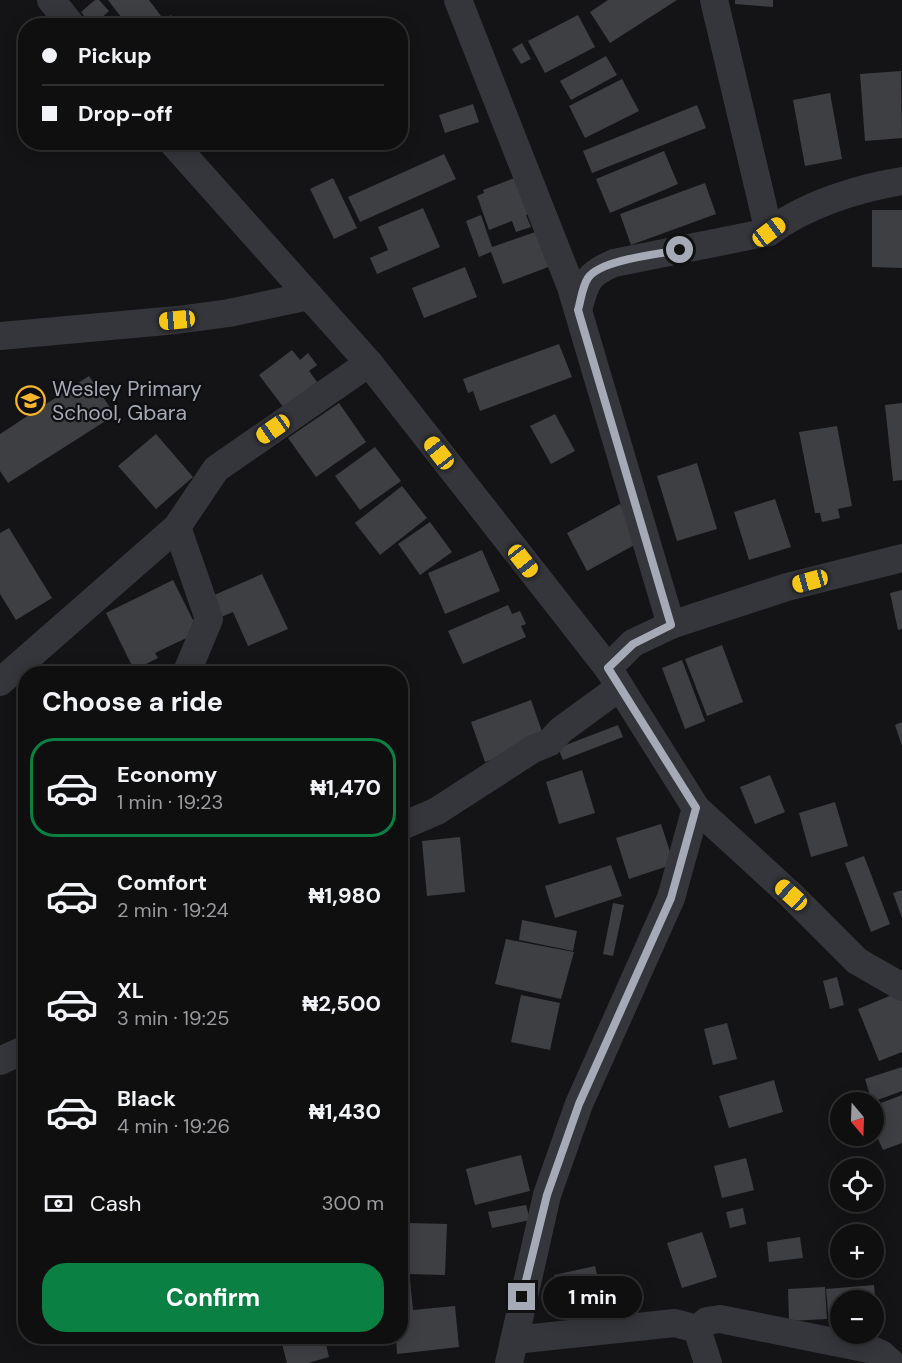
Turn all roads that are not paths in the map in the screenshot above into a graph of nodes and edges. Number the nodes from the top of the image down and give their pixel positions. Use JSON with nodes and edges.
{"nodes":[{"id":1,"x":51,"y":0,"type":"edge"},
{"id":2,"x":458,"y":0,"type":"edge"},
{"id":3,"x":714,"y":0,"type":"edge"},
{"id":4,"x":66,"y":18,"type":"edge"},
{"id":5,"x":179,"y":150,"type":"edge"},
{"id":6,"x":902,"y":181,"type":"edge"},
{"id":7,"x":769,"y":232,"type":"junction"},
{"id":8,"x":309,"y":296,"type":"junction"},
{"id":9,"x":578,"y":310,"type":"junction"},
{"id":10,"x":0,"y":336,"type":"edge"},
{"id":11,"x":369,"y":363,"type":"junction"},
{"id":12,"x":177,"y":527,"type":"junction"},
{"id":13,"x":902,"y":558,"type":"edge"},
{"id":14,"x":671,"y":625,"type":"junction"},
{"id":15,"x":18,"y":666,"type":"edge"},
{"id":16,"x":18,"y":666,"type":"edge"},
{"id":17,"x":189,"y":666,"type":"edge"},
{"id":18,"x":614,"y":678,"type":"junction"},
{"id":19,"x":0,"y":682,"type":"edge"},
{"id":20,"x":696,"y":808,"type":"junction"},
{"id":21,"x":408,"y":824,"type":"edge"},
{"id":22,"x":902,"y":987,"type":"edge"},
{"id":23,"x":18,"y":1053,"type":"edge"},
{"id":24,"x":0,"y":1061,"type":"edge"},
{"id":25,"x":697,"y":1329,"type":"junction"},
{"id":26,"x":511,"y":1352,"type":"edge"},
{"id":27,"x":708,"y":1363,"type":"edge"},
{"id":28,"x":891,"y":1363,"type":"edge"}],
"edges":[{"from":1,"to":4,"type":"street"},
{"from":2,"to":9,"type":"street"},
{"from":3,"to":7,"type":"street"},
{"from":5,"to":8,"type":"street"},
{"from":6,"to":7,"type":"street"},
{"from":7,"to":9,"type":"street"},
{"from":8,"to":10,"type":"street"},
{"from":8,"to":11,"type":"street"},
{"from":9,"to":14,"type":"street"},
{"from":11,"to":12,"type":"street"},
{"from":11,"to":18,"type":"street"},
{"from":12,"to":15,"type":"street"},
{"from":12,"to":17,"type":"street"},
{"from":13,"to":14,"type":"street"},
{"from":14,"to":18,"type":"street"},
{"from":16,"to":19,"type":"street"},
{"from":18,"to":20,"type":"street"},
{"from":18,"to":21,"type":"street"},
{"from":20,"to":22,"type":"street"},
{"from":20,"to":26,"type":"street"},
{"from":23,"to":24,"type":"street"},
{"from":25,"to":26,"type":"street"},
{"from":25,"to":27,"type":"street"},
{"from":25,"to":28,"type":"street"}]}
